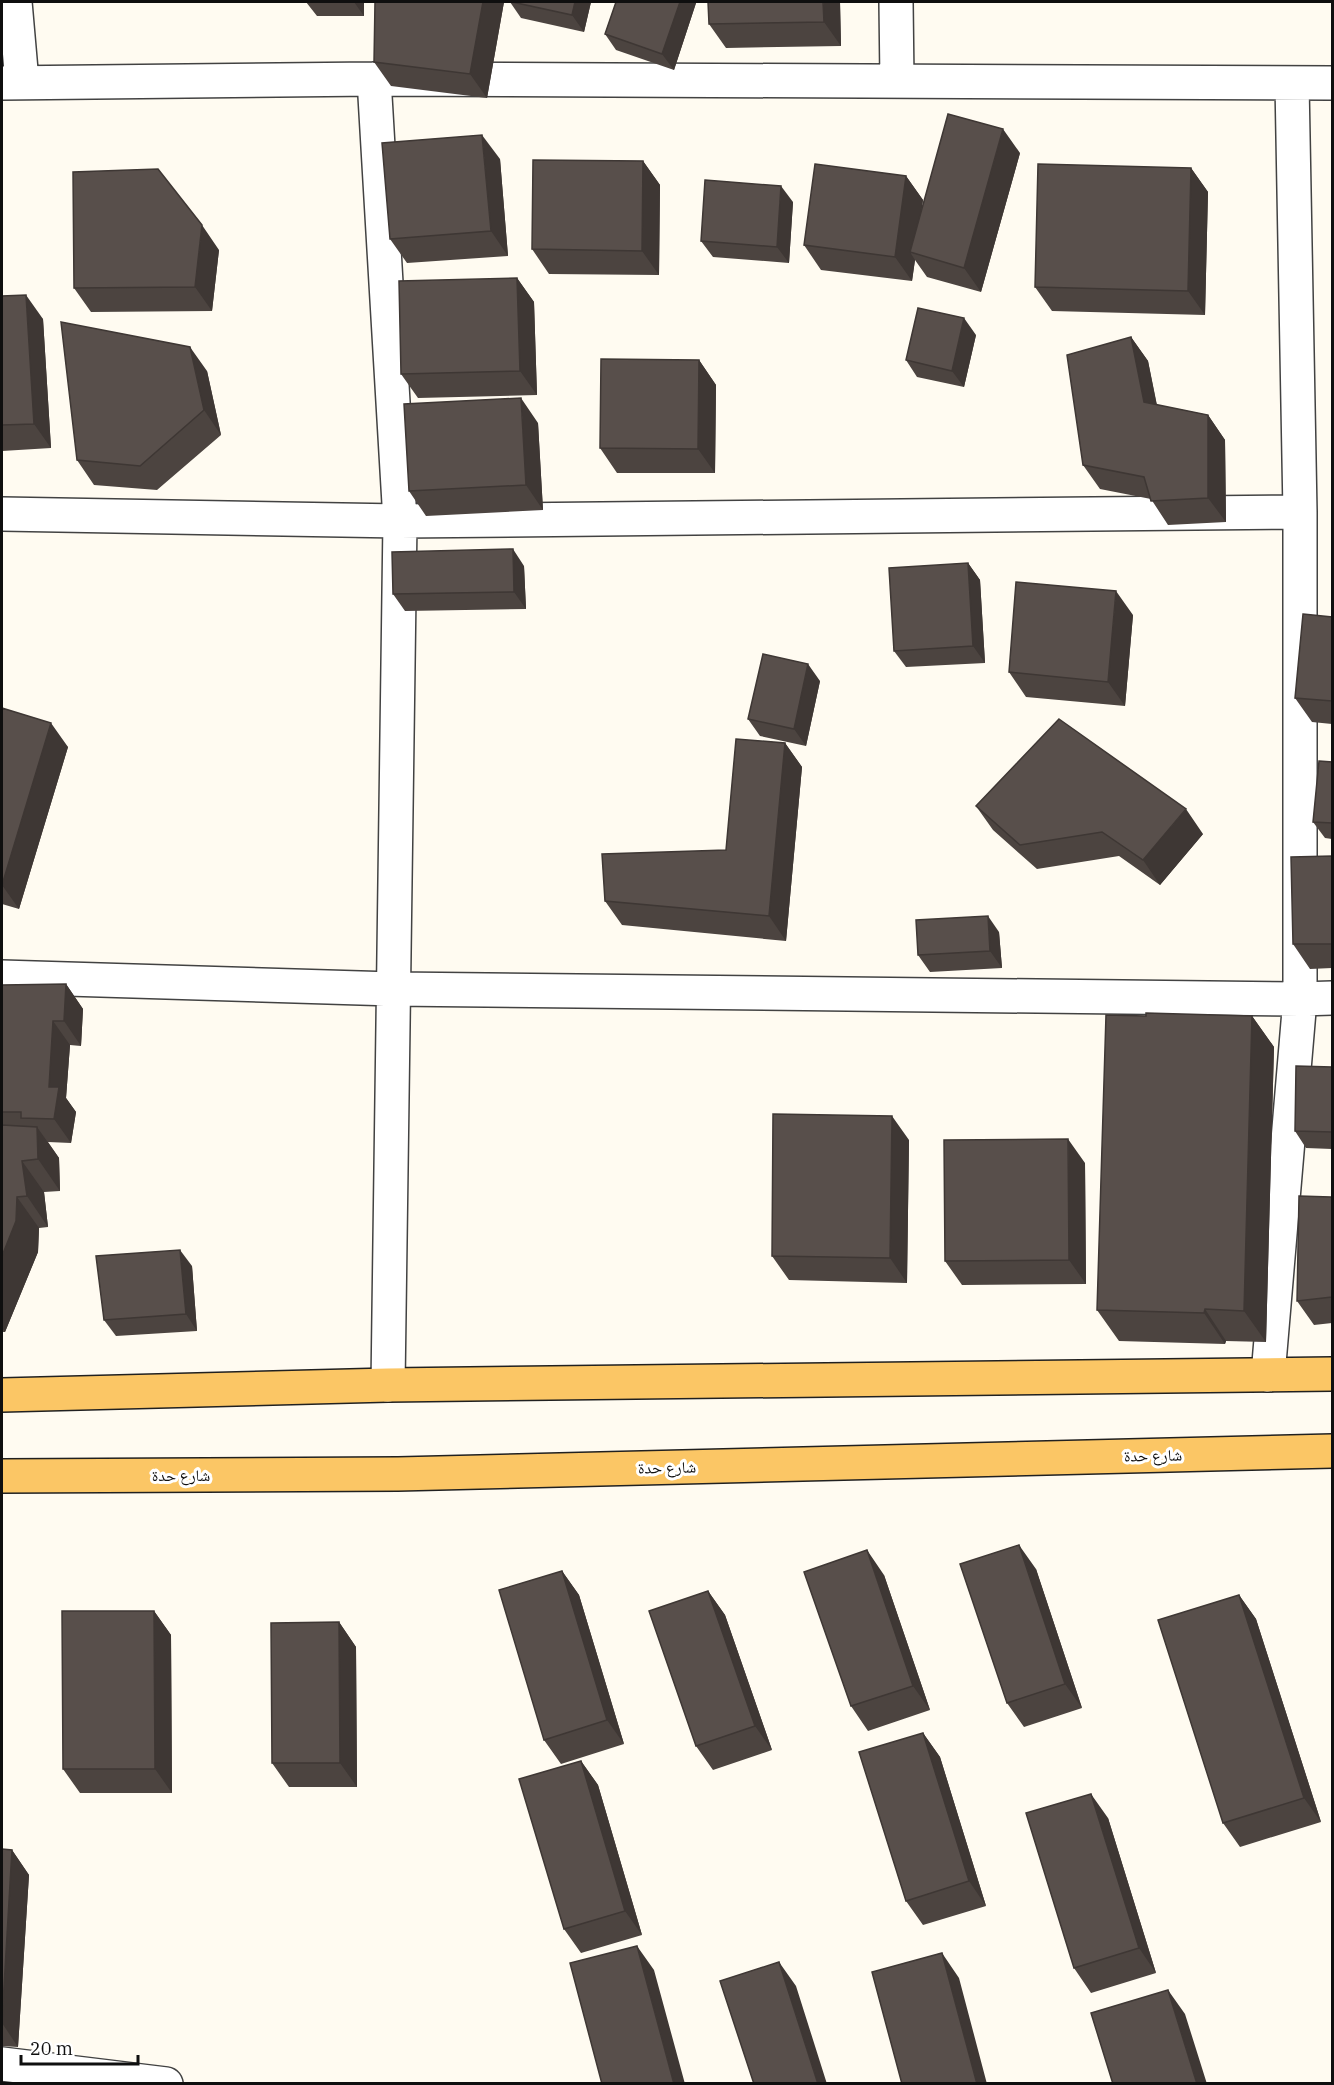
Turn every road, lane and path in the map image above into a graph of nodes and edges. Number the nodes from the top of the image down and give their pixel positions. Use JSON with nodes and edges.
{"nodes":[{"id":1,"x":15,"y":2,"type":"edge"},
{"id":2,"x":896,"y":2,"type":"edge"},
{"id":3,"x":374,"y":79,"type":"junction"},
{"id":4,"x":897,"y":81,"type":"junction"},
{"id":5,"x":12,"y":82,"type":"edge"},
{"id":6,"x":1292,"y":83,"type":"junction"},
{"id":7,"x":1332,"y":83,"type":"edge"},
{"id":8,"x":1300,"y":512,"type":"junction"},
{"id":9,"x":2,"y":514,"type":"edge"},
{"id":10,"x":400,"y":521,"type":"junction"},
{"id":11,"x":2,"y":977,"type":"edge"},
{"id":12,"x":393,"y":989,"type":"junction"},
{"id":13,"x":1332,"y":998,"type":"edge"},
{"id":14,"x":1300,"y":999,"type":"junction"},
{"id":15,"x":1332,"y":1374,"type":"edge"},
{"id":16,"x":1268,"y":1375,"type":"junction"},
{"id":17,"x":388,"y":1385,"type":"junction"},
{"id":18,"x":2,"y":1395,"type":"edge"},
{"id":19,"x":1332,"y":1451,"type":"edge"},
{"id":20,"x":2,"y":1476,"type":"edge"},
{"id":21,"x":2,"y":2064,"type":"edge"},
{"id":22,"x":36,"y":2076,"type":"edge"},
{"id":23,"x":166,"y":2084,"type":"edge"}],
"edges":[{"from":1,"to":5,"type":"street"},
{"from":2,"to":4,"type":"street"},
{"from":3,"to":4,"type":"street"},
{"from":3,"to":5,"type":"street"},
{"from":3,"to":10,"type":"street"},
{"from":4,"to":6,"type":"street"},
{"from":6,"to":7,"type":"street"},
{"from":6,"to":8,"type":"street"},
{"from":8,"to":10,"type":"street"},
{"from":8,"to":14,"type":"street"},
{"from":9,"to":10,"type":"street"},
{"from":10,"to":12,"type":"street"},
{"from":11,"to":12,"type":"street"},
{"from":12,"to":14,"type":"street"},
{"from":12,"to":17,"type":"street"},
{"from":13,"to":14,"type":"street"},
{"from":14,"to":16,"type":"street"},
{"from":15,"to":16,"type":"main road"},
{"from":16,"to":17,"type":"main road"},
{"from":17,"to":18,"type":"main road"},
{"from":19,"to":20,"type":"main road","name":"شارع حدة"},
{"from":21,"to":22,"type":"street"},
{"from":22,"to":23,"type":"street"}]}
